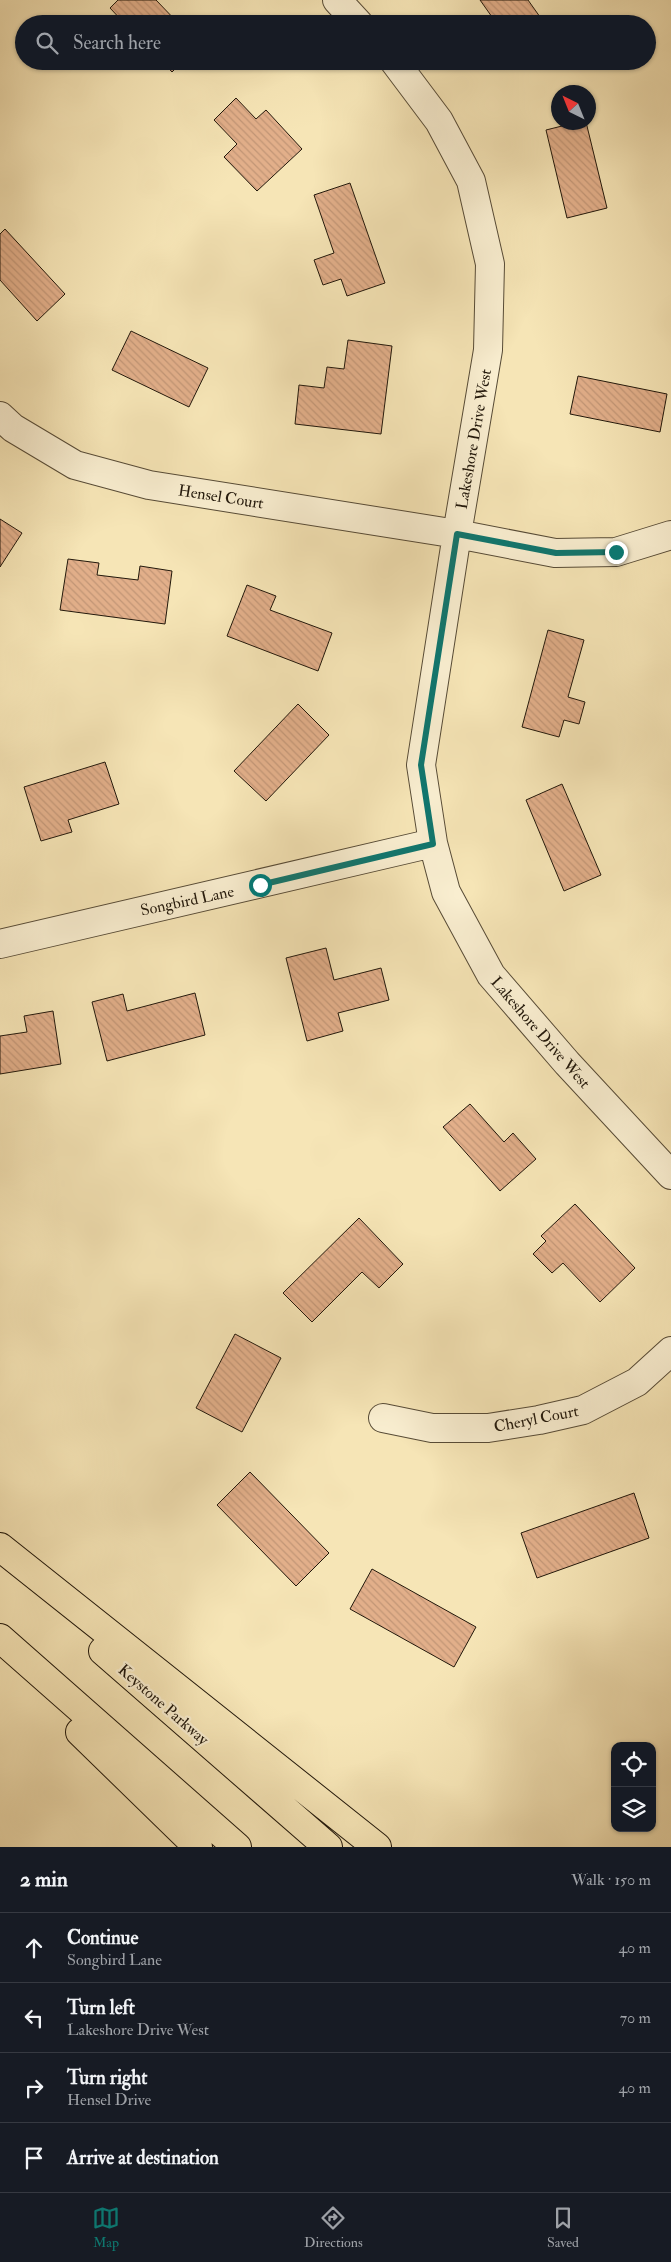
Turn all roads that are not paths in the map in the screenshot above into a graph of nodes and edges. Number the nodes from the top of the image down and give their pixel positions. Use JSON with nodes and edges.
{"nodes":[{"id":1,"x":337,"y":0,"type":"edge"},
{"id":2,"x":351,"y":15,"type":"edge"},
{"id":3,"x":401,"y":70,"type":"edge"},
{"id":4,"x":0,"y":416,"type":"edge"},
{"id":5,"x":457,"y":534,"type":"junction"},
{"id":6,"x":671,"y":535,"type":"edge"},
{"id":7,"x":433,"y":844,"type":"junction"},
{"id":8,"x":0,"y":944,"type":"edge"},
{"id":9,"x":671,"y":1175,"type":"edge"},
{"id":10,"x":671,"y":1351,"type":"edge"},
{"id":11,"x":383,"y":1418,"type":"dead end"},
{"id":12,"x":0,"y":1547,"type":"edge"},
{"id":13,"x":0,"y":1560,"type":"edge"},
{"id":14,"x":0,"y":1638,"type":"edge"},
{"id":15,"x":0,"y":1654,"type":"edge"},
{"id":16,"x":198,"y":1847,"type":"edge"},
{"id":17,"x":237,"y":1847,"type":"edge"},
{"id":18,"x":328,"y":1847,"type":"edge"},
{"id":19,"x":377,"y":1847,"type":"edge"}],
"edges":[{"from":1,"to":2,"type":"street"},
{"from":3,"to":5,"type":"street","name":"Lakeshore Drive West"},
{"from":4,"to":5,"type":"street","name":"Hensel Court"},
{"from":5,"to":6,"type":"street","name":"Hensel Court"},
{"from":5,"to":7,"type":"street","name":"Lakeshore Drive West"},
{"from":7,"to":8,"type":"street","name":"Songbird Lane"},
{"from":7,"to":9,"type":"street","name":"Lakeshore Drive West"},
{"from":10,"to":11,"type":"street","name":"Cheryl Court"},
{"from":12,"to":19,"type":"highway"},
{"from":13,"to":18,"type":"highway","name":"Keystone Parkway"},
{"from":14,"to":17,"type":"highway"},
{"from":15,"to":16,"type":"highway"}]}
